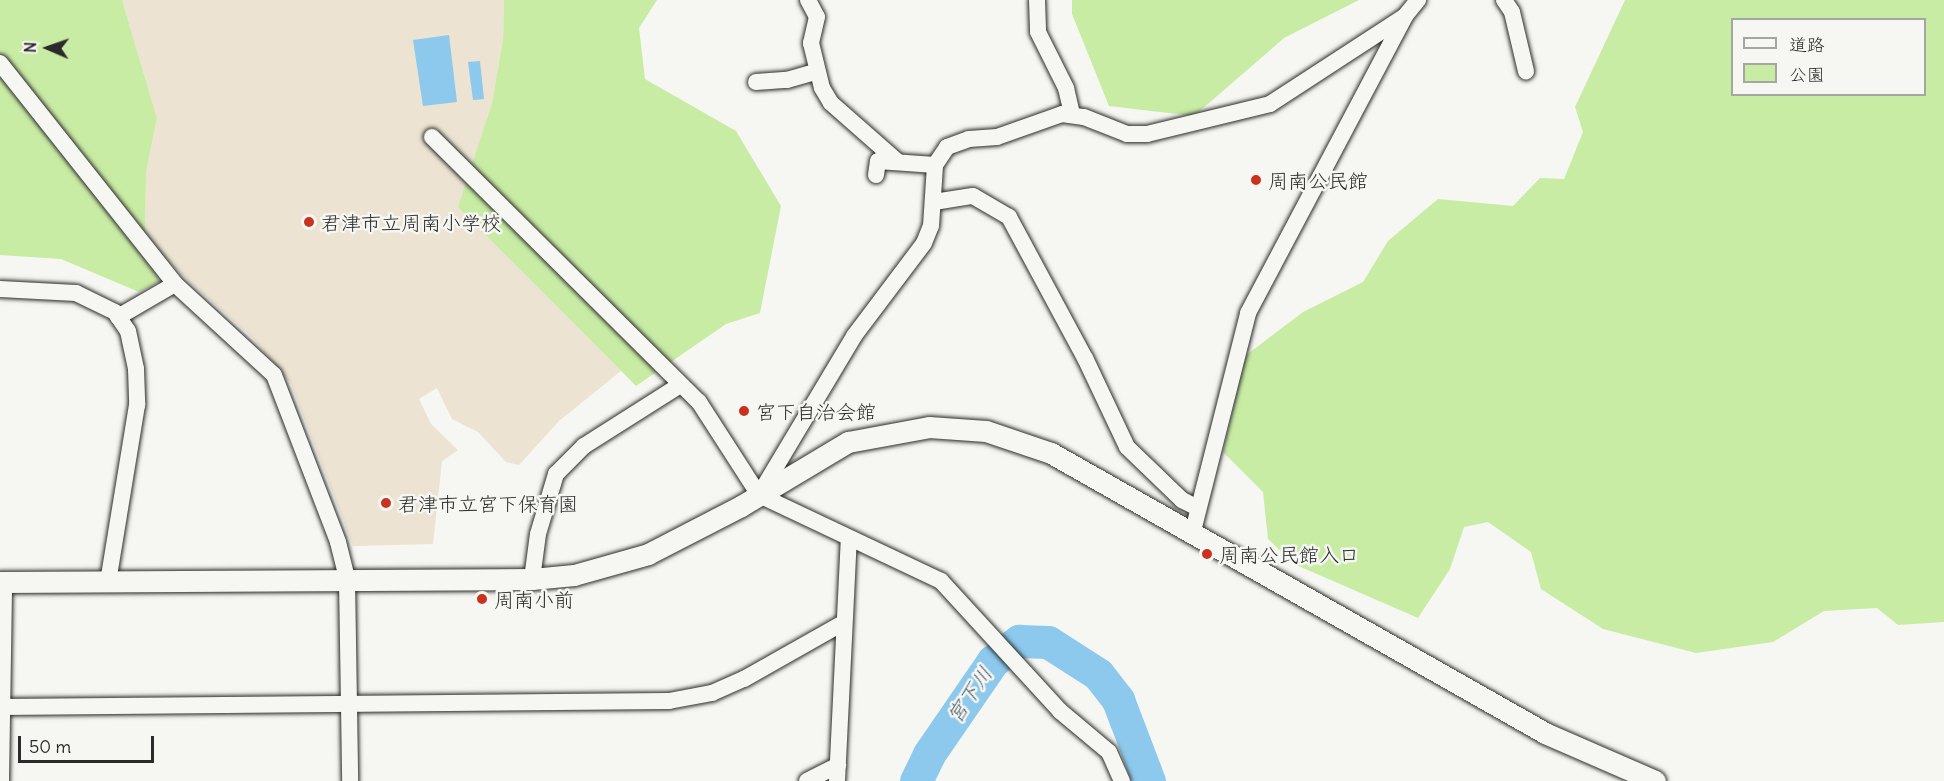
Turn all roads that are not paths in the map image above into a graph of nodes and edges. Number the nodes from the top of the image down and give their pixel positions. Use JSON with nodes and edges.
{"nodes":[{"id":1,"x":808,"y":0,"type":"edge"},
{"id":2,"x":1037,"y":0,"type":"edge"},
{"id":3,"x":1418,"y":0,"type":"edge"},
{"id":4,"x":1504,"y":0,"type":"edge"},
{"id":5,"x":1405,"y":16,"type":"junction"},
{"id":6,"x":0,"y":63,"type":"edge"},
{"id":7,"x":1526,"y":71,"type":"dead end"},
{"id":8,"x":815,"y":72,"type":"junction"},
{"id":9,"x":756,"y":82,"type":"dead end"},
{"id":10,"x":1072,"y":114,"type":"junction"},
{"id":11,"x":432,"y":137,"type":"dead end"},
{"id":12,"x":898,"y":162,"type":"junction"},
{"id":13,"x":935,"y":165,"type":"junction"},
{"id":14,"x":876,"y":175,"type":"dead end"},
{"id":15,"x":934,"y":202,"type":"junction"},
{"id":16,"x":176,"y":284,"type":"junction"},
{"id":17,"x":0,"y":289,"type":"edge"},
{"id":18,"x":118,"y":317,"type":"junction"},
{"id":19,"x":680,"y":385,"type":"junction"},
{"id":20,"x":759,"y":495,"type":"junction"},
{"id":21,"x":1198,"y":508,"type":"junction"},
{"id":22,"x":1192,"y":531,"type":"junction"},
{"id":23,"x":849,"y":539,"type":"junction"},
{"id":24,"x":347,"y":579,"type":"junction"},
{"id":25,"x":532,"y":579,"type":"junction"},
{"id":26,"x":2,"y":582,"type":"edge"},
{"id":27,"x":108,"y":582,"type":"junction"},
{"id":28,"x":843,"y":623,"type":"junction"},
{"id":29,"x":349,"y":705,"type":"junction"},
{"id":30,"x":1,"y":707,"type":"edge"},
{"id":31,"x":838,"y":773,"type":"edge"},
{"id":32,"x":1,"y":781,"type":"edge"},
{"id":33,"x":350,"y":781,"type":"edge"},
{"id":34,"x":807,"y":781,"type":"edge"},
{"id":35,"x":1122,"y":781,"type":"edge"},
{"id":36,"x":1655,"y":781,"type":"edge"}],
"edges":[{"from":1,"to":8,"type":"street"},
{"from":2,"to":10,"type":"street"},
{"from":3,"to":5,"type":"street"},
{"from":4,"to":7,"type":"street"},
{"from":5,"to":10,"type":"street"},
{"from":5,"to":21,"type":"street"},
{"from":6,"to":16,"type":"street"},
{"from":8,"to":9,"type":"street"},
{"from":8,"to":12,"type":"street"},
{"from":10,"to":13,"type":"street"},
{"from":11,"to":19,"type":"street"},
{"from":12,"to":13,"type":"street"},
{"from":12,"to":14,"type":"street"},
{"from":13,"to":15,"type":"street"},
{"from":15,"to":20,"type":"street"},
{"from":15,"to":21,"type":"street"},
{"from":16,"to":18,"type":"street"},
{"from":16,"to":24,"type":"street"},
{"from":17,"to":18,"type":"street"},
{"from":18,"to":27,"type":"street"},
{"from":19,"to":20,"type":"street"},
{"from":19,"to":25,"type":"street"},
{"from":20,"to":22,"type":"street"},
{"from":20,"to":23,"type":"street"},
{"from":20,"to":25,"type":"street"},
{"from":21,"to":22,"type":"street"},
{"from":22,"to":36,"type":"street"},
{"from":23,"to":28,"type":"street"},
{"from":23,"to":35,"type":"street"},
{"from":24,"to":25,"type":"street"},
{"from":24,"to":27,"type":"street"},
{"from":24,"to":29,"type":"street"},
{"from":26,"to":27,"type":"street"},
{"from":26,"to":30,"type":"street"},
{"from":28,"to":29,"type":"street"},
{"from":28,"to":31,"type":"street"},
{"from":29,"to":30,"type":"street"},
{"from":29,"to":33,"type":"street"},
{"from":30,"to":32,"type":"street"},
{"from":31,"to":34,"type":"street"}]}
